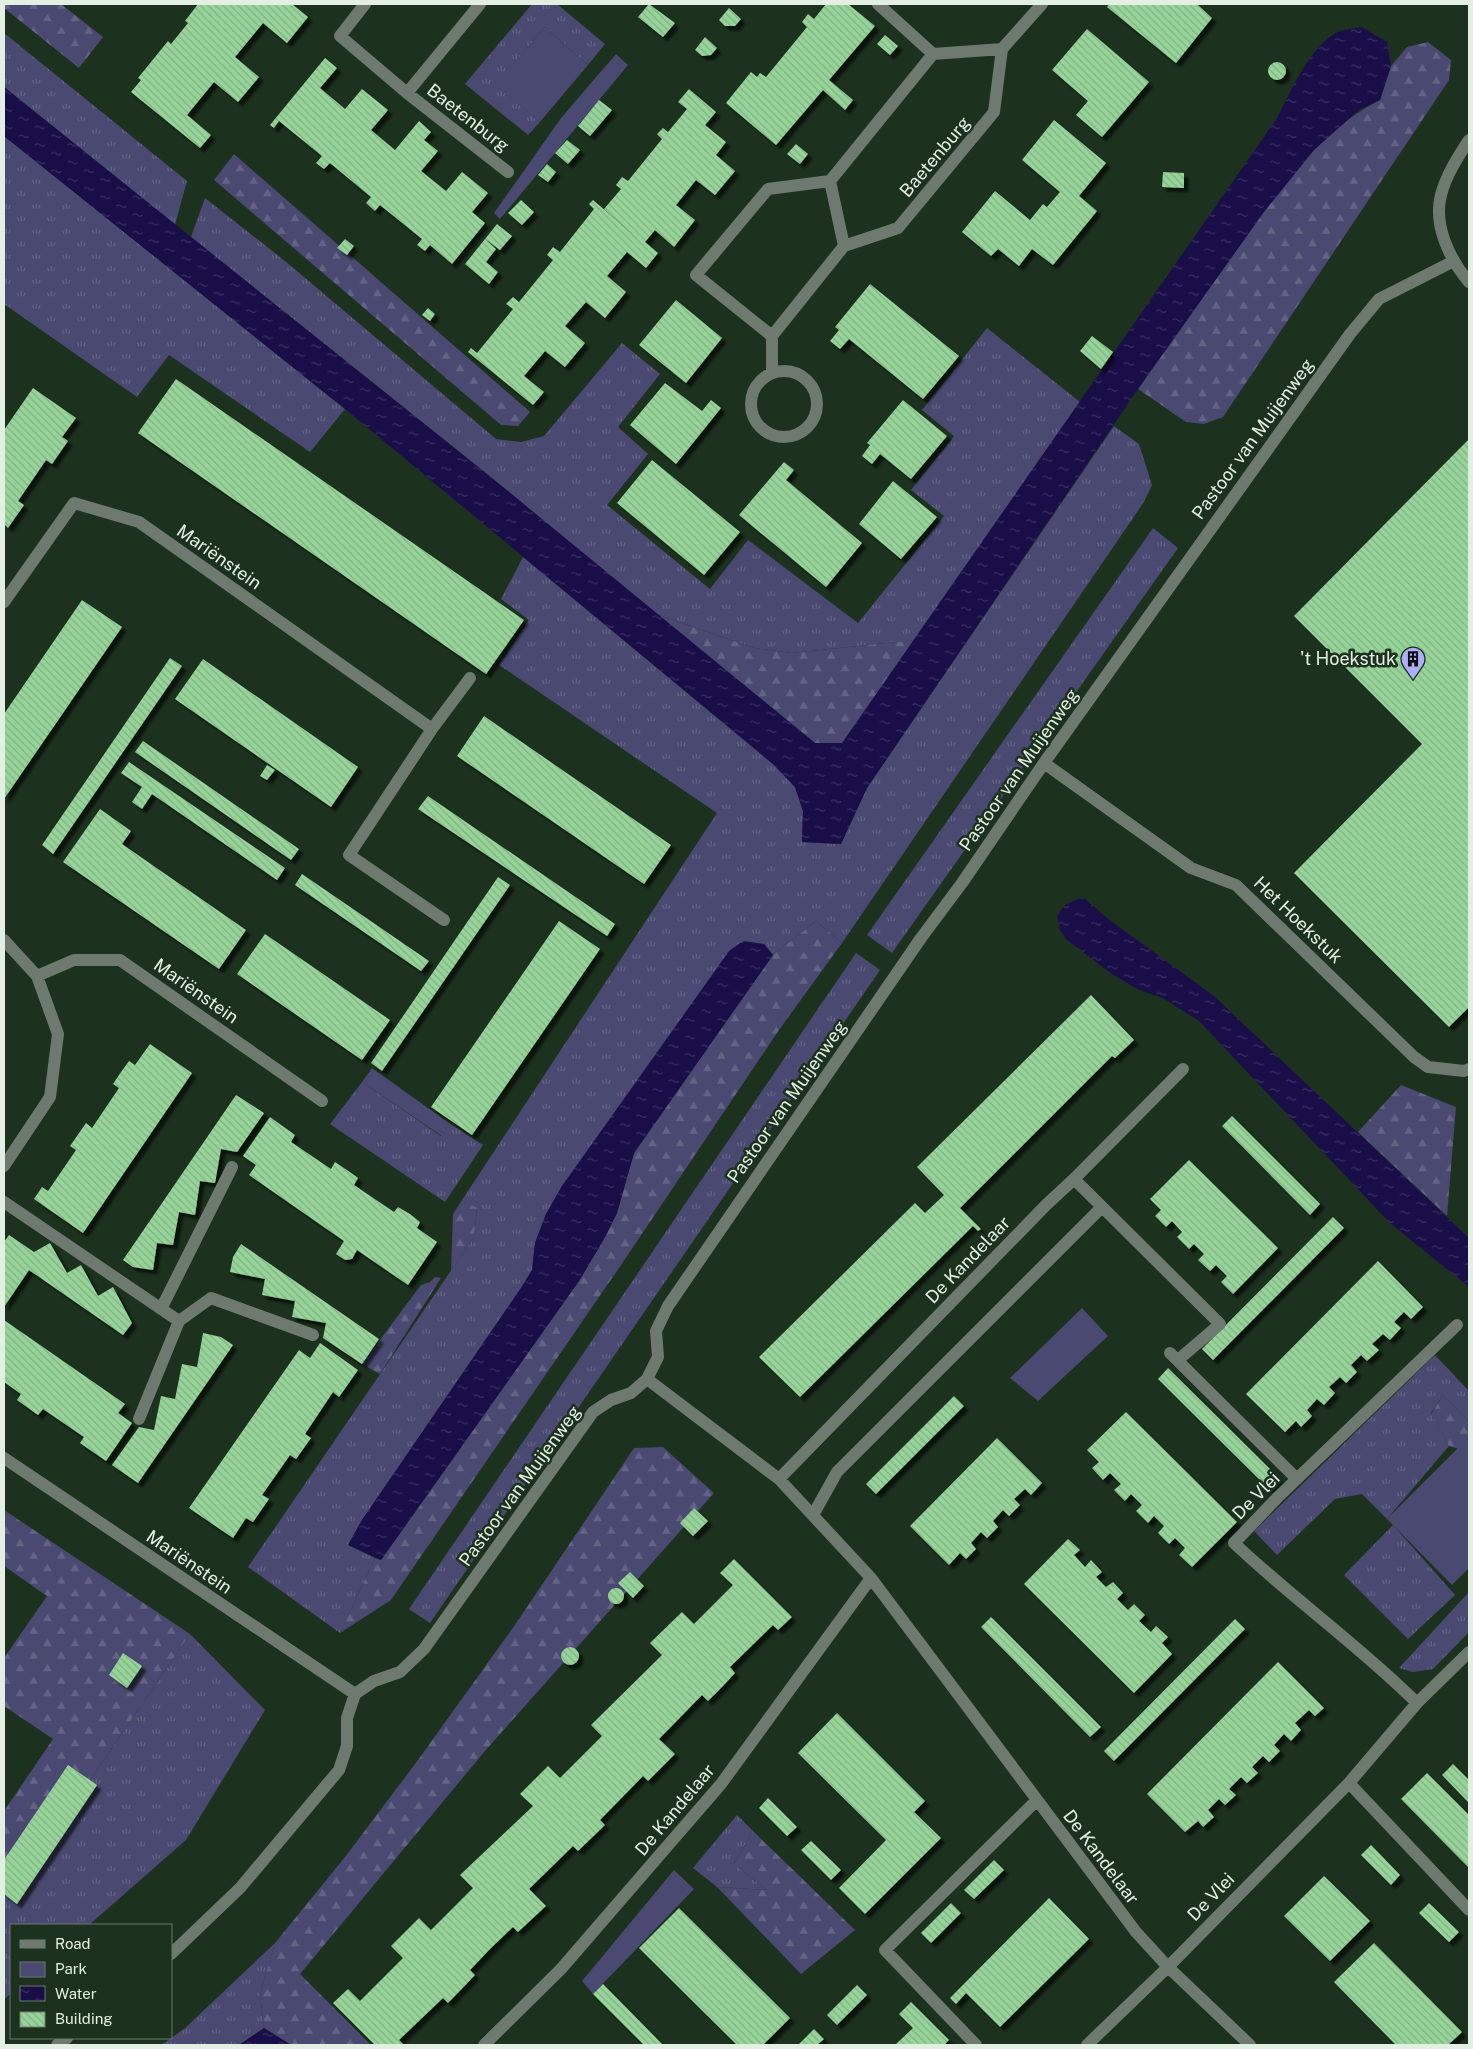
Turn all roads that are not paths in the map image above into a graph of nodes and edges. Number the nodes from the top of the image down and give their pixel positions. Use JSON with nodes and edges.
{"nodes":[{"id":1,"x":365,"y":4,"type":"edge"},
{"id":2,"x":480,"y":4,"type":"edge"},
{"id":3,"x":878,"y":4,"type":"edge"},
{"id":4,"x":1042,"y":4,"type":"edge"},
{"id":5,"x":1002,"y":49,"type":"junction"},
{"id":6,"x":933,"y":54,"type":"junction"},
{"id":7,"x":407,"y":93,"type":"junction"},
{"id":8,"x":1469,"y":140,"type":"edge"},
{"id":9,"x":508,"y":172,"type":"dead end"},
{"id":10,"x":830,"y":181,"type":"junction"},
{"id":11,"x":844,"y":246,"type":"junction"},
{"id":12,"x":1454,"y":261,"type":"junction"},
{"id":13,"x":1469,"y":282,"type":"edge"},
{"id":14,"x":772,"y":336,"type":"junction"},
{"id":15,"x":772,"y":373,"type":"junction"},
{"id":16,"x":4,"y":601,"type":"edge"},
{"id":17,"x":470,"y":678,"type":"dead end"},
{"id":18,"x":432,"y":729,"type":"junction"},
{"id":19,"x":1044,"y":763,"type":"junction"},
{"id":20,"x":444,"y":920,"type":"dead end"},
{"id":21,"x":4,"y":940,"type":"edge"},
{"id":22,"x":37,"y":976,"type":"junction"},
{"id":23,"x":1183,"y":1069,"type":"dead end"},
{"id":24,"x":1469,"y":1069,"type":"edge"},
{"id":25,"x":322,"y":1101,"type":"dead end"},
{"id":26,"x":4,"y":1166,"type":"edge"},
{"id":27,"x":232,"y":1167,"type":"dead end"},
{"id":28,"x":1074,"y":1179,"type":"junction"},
{"id":29,"x":4,"y":1202,"type":"edge"},
{"id":30,"x":1102,"y":1207,"type":"junction"},
{"id":31,"x":161,"y":1309,"type":"junction"},
{"id":32,"x":179,"y":1321,"type":"junction"},
{"id":33,"x":1457,"y":1325,"type":"dead end"},
{"id":34,"x":313,"y":1335,"type":"dead end"},
{"id":35,"x":647,"y":1378,"type":"junction"},
{"id":36,"x":139,"y":1419,"type":"dead end"},
{"id":37,"x":4,"y":1458,"type":"edge"},
{"id":38,"x":779,"y":1479,"type":"junction"},
{"id":39,"x":1297,"y":1480,"type":"junction"},
{"id":40,"x":813,"y":1515,"type":"junction"},
{"id":41,"x":871,"y":1578,"type":"junction"},
{"id":42,"x":1469,"y":1652,"type":"edge"},
{"id":43,"x":355,"y":1694,"type":"junction"},
{"id":44,"x":1418,"y":1703,"type":"junction"},
{"id":45,"x":1349,"y":1783,"type":"junction"},
{"id":46,"x":1036,"y":1801,"type":"junction"},
{"id":47,"x":1469,"y":1910,"type":"edge"},
{"id":48,"x":172,"y":1953,"type":"edge"},
{"id":49,"x":1168,"y":1968,"type":"junction"},
{"id":50,"x":484,"y":2045,"type":"edge"},
{"id":51,"x":976,"y":2045,"type":"edge"},
{"id":52,"x":1087,"y":2045,"type":"edge"},
{"id":53,"x":1250,"y":2045,"type":"edge"}],
"edges":[{"from":1,"to":7,"type":"street","name":"Baetenburg"},
{"from":2,"to":7,"type":"street","name":"Baetenburg"},
{"from":3,"to":6,"type":"street"},
{"from":4,"to":5,"type":"street"},
{"from":5,"to":6,"type":"street"},
{"from":5,"to":11,"type":"street","name":"Baetenburg"},
{"from":6,"to":10,"type":"street"},
{"from":7,"to":9,"type":"street","name":"Baetenburg"},
{"from":8,"to":12,"type":"street"},
{"from":10,"to":11,"type":"street"},
{"from":10,"to":14,"type":"street"},
{"from":11,"to":14,"type":"street"},
{"from":12,"to":13,"type":"street"},
{"from":12,"to":19,"type":"street","name":"Pastoor van Muijenweg"},
{"from":14,"to":15,"type":"street"},
{"from":15,"to":15,"type":"street"},
{"from":16,"to":18,"type":"street","name":"Mariënstein"},
{"from":17,"to":18,"type":"street"},
{"from":18,"to":20,"type":"street"},
{"from":19,"to":24,"type":"street","name":"Het Hoekstuk"},
{"from":19,"to":35,"type":"street","name":"Pastoor van Muijenweg"},
{"from":21,"to":22,"type":"street"},
{"from":22,"to":25,"type":"street","name":"Mariënstein"},
{"from":22,"to":26,"type":"street"},
{"from":23,"to":28,"type":"street","name":"De Kandelaar"},
{"from":27,"to":31,"type":"street"},
{"from":28,"to":30,"type":"street"},
{"from":28,"to":38,"type":"street","name":"De Kandelaar"},
{"from":29,"to":31,"type":"street"},
{"from":30,"to":39,"type":"street"},
{"from":30,"to":40,"type":"street"},
{"from":31,"to":32,"type":"street"},
{"from":32,"to":34,"type":"street"},
{"from":32,"to":36,"type":"street"},
{"from":33,"to":39,"type":"street","name":"De Vlei"},
{"from":35,"to":38,"type":"street","name":"De Kandelaar"},
{"from":35,"to":43,"type":"street","name":"Pastoor van Muijenweg"},
{"from":37,"to":43,"type":"street","name":"Mariënstein"},
{"from":38,"to":40,"type":"street","name":"De Kandelaar"},
{"from":39,"to":44,"type":"street","name":"De Vlei"},
{"from":40,"to":41,"type":"street","name":"De Kandelaar"},
{"from":41,"to":46,"type":"street","name":"De Kandelaar"},
{"from":41,"to":50,"type":"street","name":"De Kandelaar"},
{"from":42,"to":44,"type":"street","name":"De Vlei"},
{"from":43,"to":48,"type":"street"},
{"from":44,"to":45,"type":"street","name":"De Vlei"},
{"from":45,"to":47,"type":"street"},
{"from":45,"to":49,"type":"street","name":"De Vlei"},
{"from":46,"to":49,"type":"street","name":"De Kandelaar"},
{"from":46,"to":51,"type":"street"},
{"from":49,"to":52,"type":"street","name":"De Vlei"},
{"from":49,"to":53,"type":"street","name":"De Kandelaar"}]}
